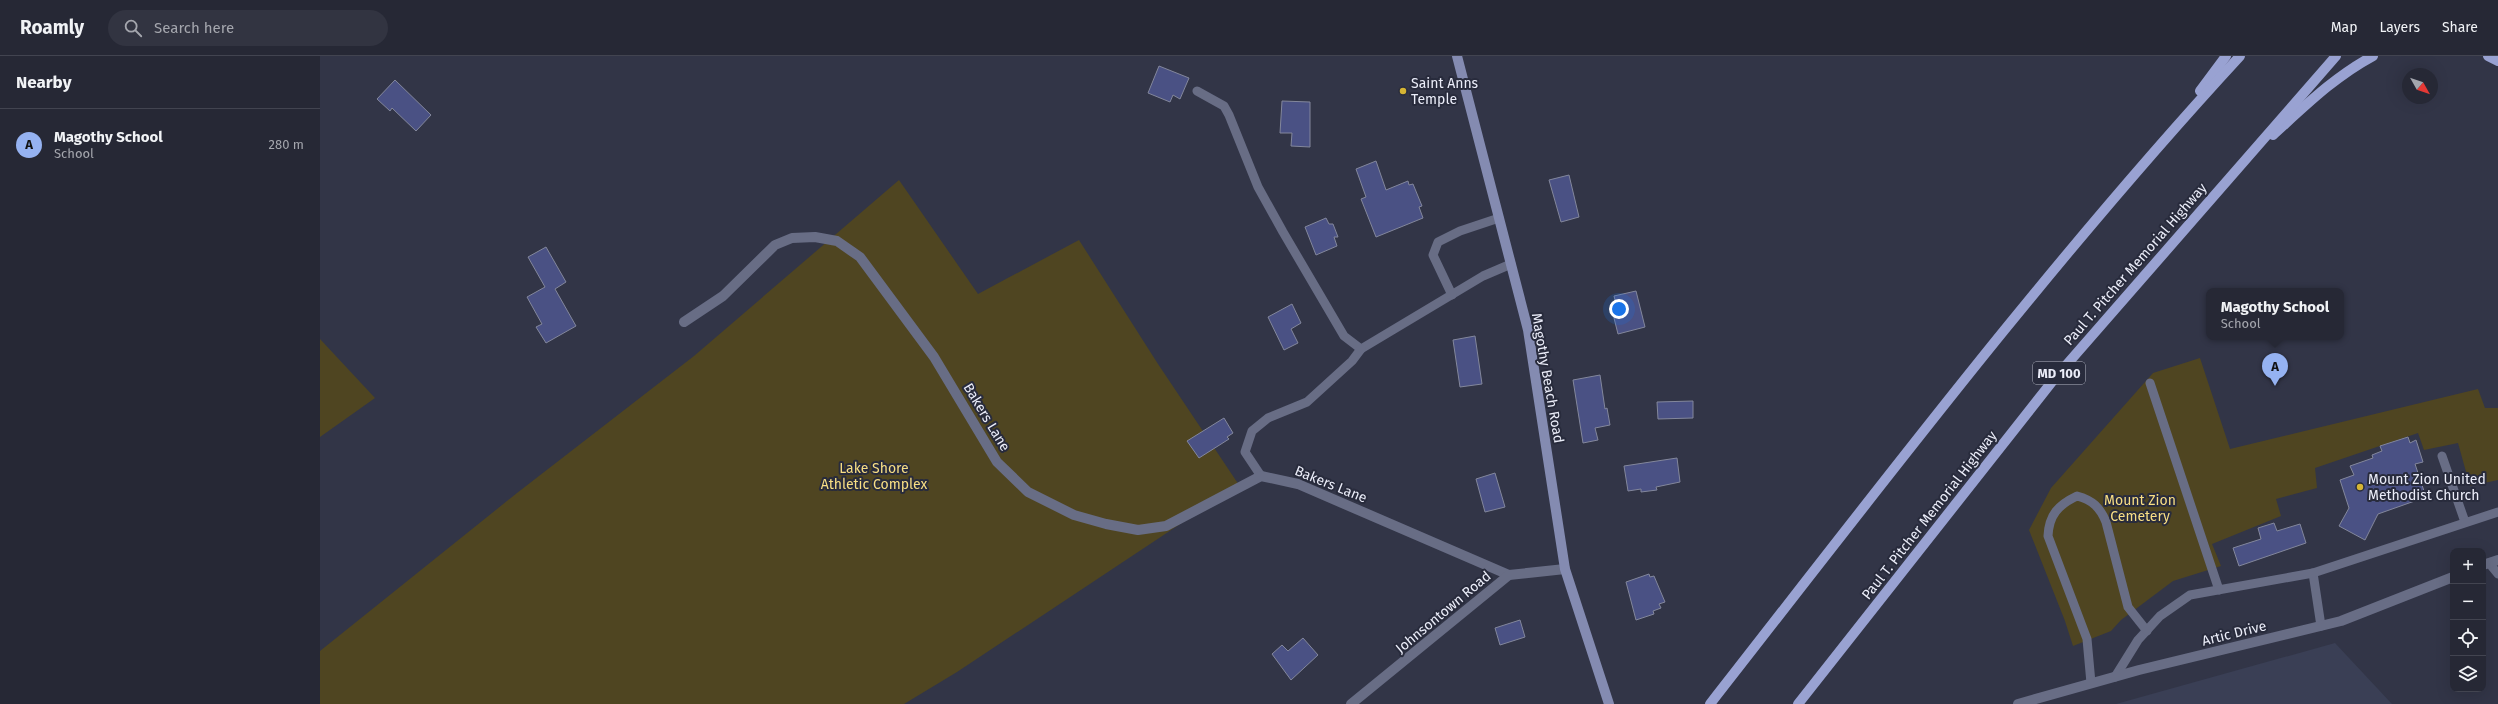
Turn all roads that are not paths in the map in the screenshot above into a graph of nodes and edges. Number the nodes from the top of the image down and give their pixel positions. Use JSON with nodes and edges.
{"nodes":[{"id":1,"x":1457,"y":56,"type":"edge"},
{"id":2,"x":2226,"y":56,"type":"edge"},
{"id":3,"x":2240,"y":56,"type":"edge"},
{"id":4,"x":2336,"y":56,"type":"edge"},
{"id":5,"x":2373,"y":56,"type":"edge"},
{"id":6,"x":2488,"y":56,"type":"edge"},
{"id":7,"x":2498,"y":61,"type":"edge"},
{"id":8,"x":1197,"y":91,"type":"dead end"},
{"id":9,"x":2167,"y":135,"type":"junction"},
{"id":10,"x":2230,"y":175,"type":"junction"},
{"id":11,"x":1499,"y":218,"type":"junction"},
{"id":12,"x":1511,"y":264,"type":"junction"},
{"id":13,"x":1452,"y":296,"type":"junction"},
{"id":14,"x":684,"y":322,"type":"dead end"},
{"id":15,"x":1361,"y":350,"type":"junction"},
{"id":16,"x":2150,"y":383,"type":"dead end"},
{"id":17,"x":2442,"y":456,"type":"dead end"},
{"id":18,"x":1261,"y":476,"type":"junction"},
{"id":19,"x":2498,"y":512,"type":"edge"},
{"id":20,"x":2465,"y":522,"type":"junction"},
{"id":21,"x":2490,"y":563,"type":"edge"},
{"id":22,"x":1564,"y":569,"type":"junction"},
{"id":23,"x":2313,"y":573,"type":"junction"},
{"id":24,"x":2498,"y":574,"type":"edge"},
{"id":25,"x":1509,"y":575,"type":"junction"},
{"id":26,"x":2450,"y":578,"type":"edge"},
{"id":27,"x":2219,"y":590,"type":"junction"},
{"id":28,"x":2321,"y":626,"type":"junction"},
{"id":29,"x":2147,"y":630,"type":"junction"},
{"id":30,"x":2115,"y":677,"type":"junction"},
{"id":31,"x":2091,"y":683,"type":"junction"},
{"id":32,"x":1351,"y":704,"type":"edge"},
{"id":33,"x":1609,"y":704,"type":"edge"},
{"id":34,"x":1710,"y":704,"type":"edge"},
{"id":35,"x":1798,"y":704,"type":"edge"},
{"id":36,"x":2018,"y":704,"type":"edge"}],
"edges":[{"from":1,"to":11,"type":"street","name":"Magothy Beach Road"},
{"from":2,"to":9,"type":"main road"},
{"from":3,"to":9,"type":"main road"},
{"from":4,"to":10,"type":"main road","name":"Paul T. Pitcher Memorial Highway","number":"MD 100"},
{"from":5,"to":10,"type":"main road"},
{"from":6,"to":7,"type":"main road"},
{"from":8,"to":15,"type":"lane"},
{"from":9,"to":34,"type":"main road"},
{"from":10,"to":35,"type":"main road","name":"Paul T. Pitcher Memorial Highway","number":"MD 100"},
{"from":11,"to":12,"type":"street","name":"Magothy Beach Road"},
{"from":11,"to":13,"type":"lane"},
{"from":12,"to":13,"type":"lane"},
{"from":12,"to":22,"type":"street","name":"Magothy Beach Road"},
{"from":13,"to":15,"type":"lane"},
{"from":14,"to":18,"type":"street","name":"Bakers Lane"},
{"from":15,"to":18,"type":"lane"},
{"from":16,"to":27,"type":"lane"},
{"from":17,"to":20,"type":"lane"},
{"from":18,"to":25,"type":"street","name":"Bakers Lane"},
{"from":19,"to":20,"type":"lane"},
{"from":20,"to":23,"type":"lane"},
{"from":21,"to":24,"type":"lane"},
{"from":22,"to":25,"type":"street","name":"Johnsontown Road"},
{"from":22,"to":33,"type":"street","name":"Magothy Beach Road"},
{"from":23,"to":27,"type":"lane"},
{"from":23,"to":28,"type":"lane"},
{"from":25,"to":32,"type":"street","name":"Johnsontown Road"},
{"from":26,"to":28,"type":"street","name":"Artic Drive"},
{"from":27,"to":29,"type":"lane"},
{"from":28,"to":30,"type":"street","name":"Artic Drive"},
{"from":29,"to":30,"type":"lane"},
{"from":29,"to":31,"type":"lane"},
{"from":30,"to":31,"type":"street","name":"Artic Drive"},
{"from":31,"to":36,"type":"street","name":"Artic Drive"}]}
